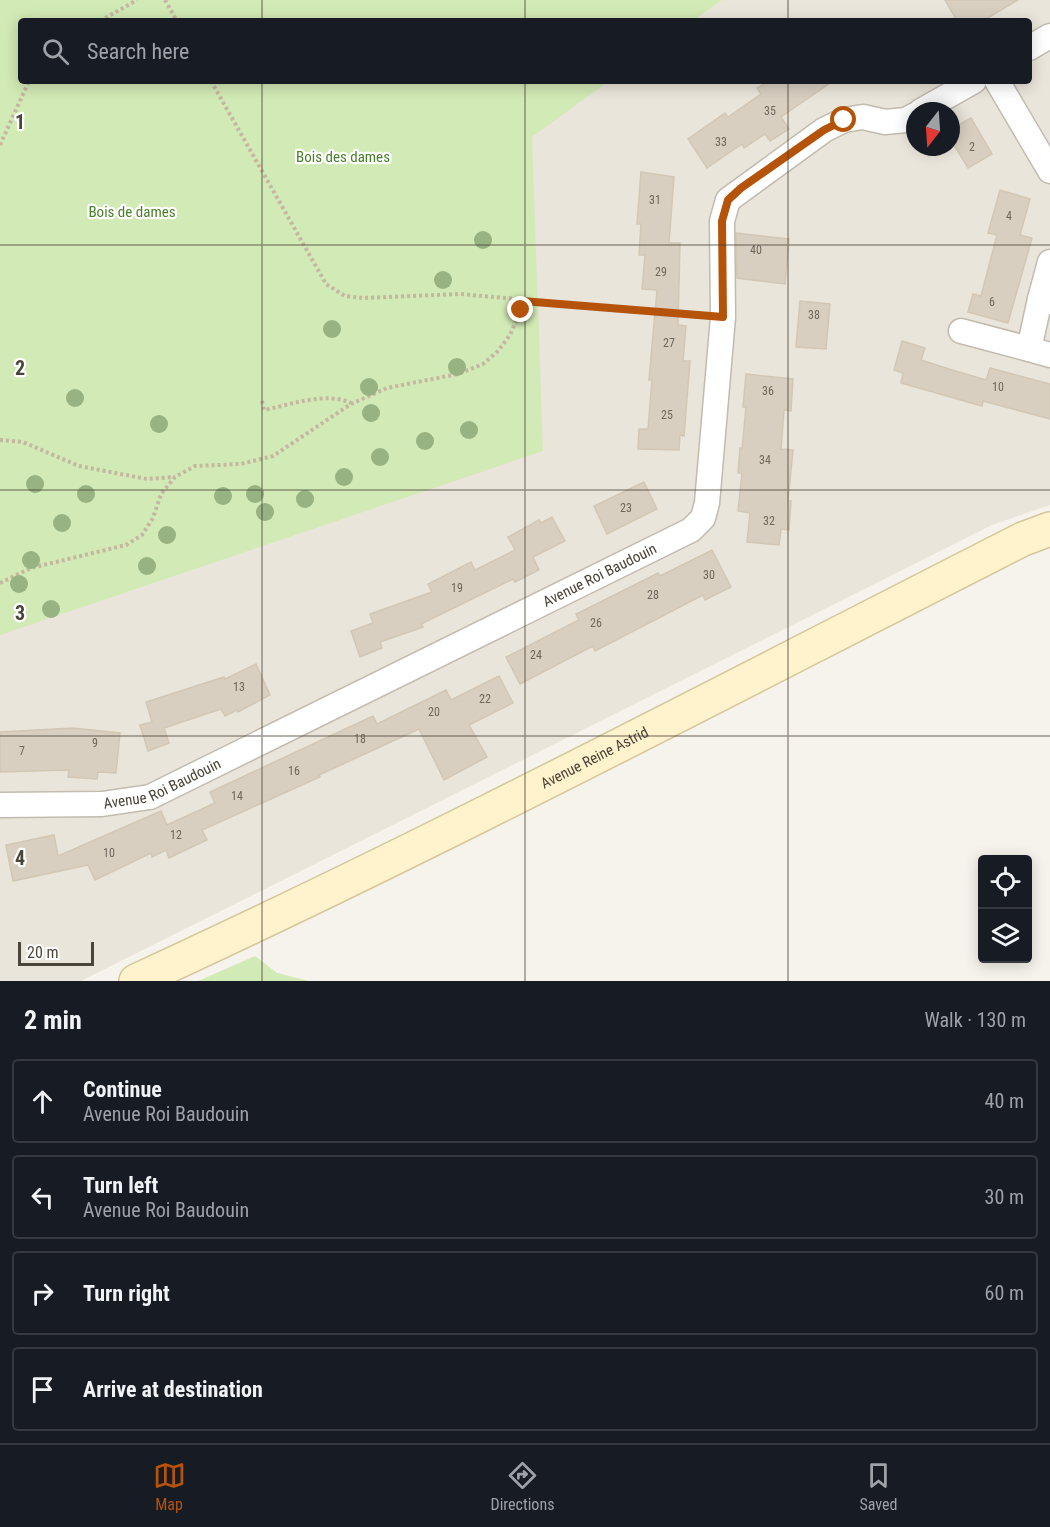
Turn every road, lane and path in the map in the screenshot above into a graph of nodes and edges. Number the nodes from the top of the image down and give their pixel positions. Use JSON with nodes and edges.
{"nodes":[{"id":1,"x":137,"y":0,"type":"edge"},
{"id":2,"x":165,"y":0,"type":"edge"},
{"id":3,"x":105,"y":18,"type":"edge"},
{"id":4,"x":175,"y":18,"type":"edge"},
{"id":5,"x":1050,"y":36,"type":"edge"},
{"id":6,"x":1032,"y":46,"type":"edge"},
{"id":7,"x":26,"y":84,"type":"edge"},
{"id":8,"x":213,"y":84,"type":"edge"},
{"id":9,"x":969,"y":84,"type":"edge"},
{"id":10,"x":999,"y":84,"type":"edge"},
{"id":11,"x":937,"y":102,"type":"edge"},
{"id":12,"x":906,"y":120,"type":"edge"},
{"id":13,"x":0,"y":145,"type":"edge"},
{"id":14,"x":1050,"y":171,"type":"edge"},
{"id":15,"x":1050,"y":262,"type":"edge"},
{"id":16,"x":522,"y":301,"type":"junction"},
{"id":17,"x":1045,"y":301,"type":"edge"},
{"id":18,"x":723,"y":317,"type":"junction"},
{"id":19,"x":961,"y":331,"type":"dead end"},
{"id":20,"x":1039,"y":352,"type":"edge"},
{"id":21,"x":262,"y":401,"type":"dead end"},
{"id":22,"x":351,"y":404,"type":"junction"},
{"id":23,"x":0,"y":440,"type":"edge"},
{"id":24,"x":175,"y":477,"type":"junction"},
{"id":25,"x":1050,"y":529,"type":"edge"},
{"id":26,"x":0,"y":584,"type":"edge"},
{"id":27,"x":0,"y":805,"type":"edge"},
{"id":28,"x":136,"y":981,"type":"edge"}],
"edges":[{"from":1,"to":3,"type":"path"},
{"from":2,"to":4,"type":"path"},
{"from":5,"to":6,"type":"street"},
{"from":7,"to":13,"type":"path"},
{"from":8,"to":16,"type":"path"},
{"from":9,"to":11,"type":"street"},
{"from":10,"to":14,"type":"street"},
{"from":12,"to":18,"type":"street","name":"Avenue Roi Baudouin"},
{"from":15,"to":17,"type":"street"},
{"from":16,"to":18,"type":"path"},
{"from":16,"to":22,"type":"path"},
{"from":17,"to":20,"type":"street"},
{"from":18,"to":27,"type":"street","name":"Avenue Roi Baudouin"},
{"from":19,"to":20,"type":"street"},
{"from":21,"to":22,"type":"path"},
{"from":22,"to":24,"type":"path"},
{"from":23,"to":24,"type":"path"},
{"from":24,"to":26,"type":"path"},
{"from":25,"to":28,"type":"main road","name":"Avenue Reine Astrid"}]}
